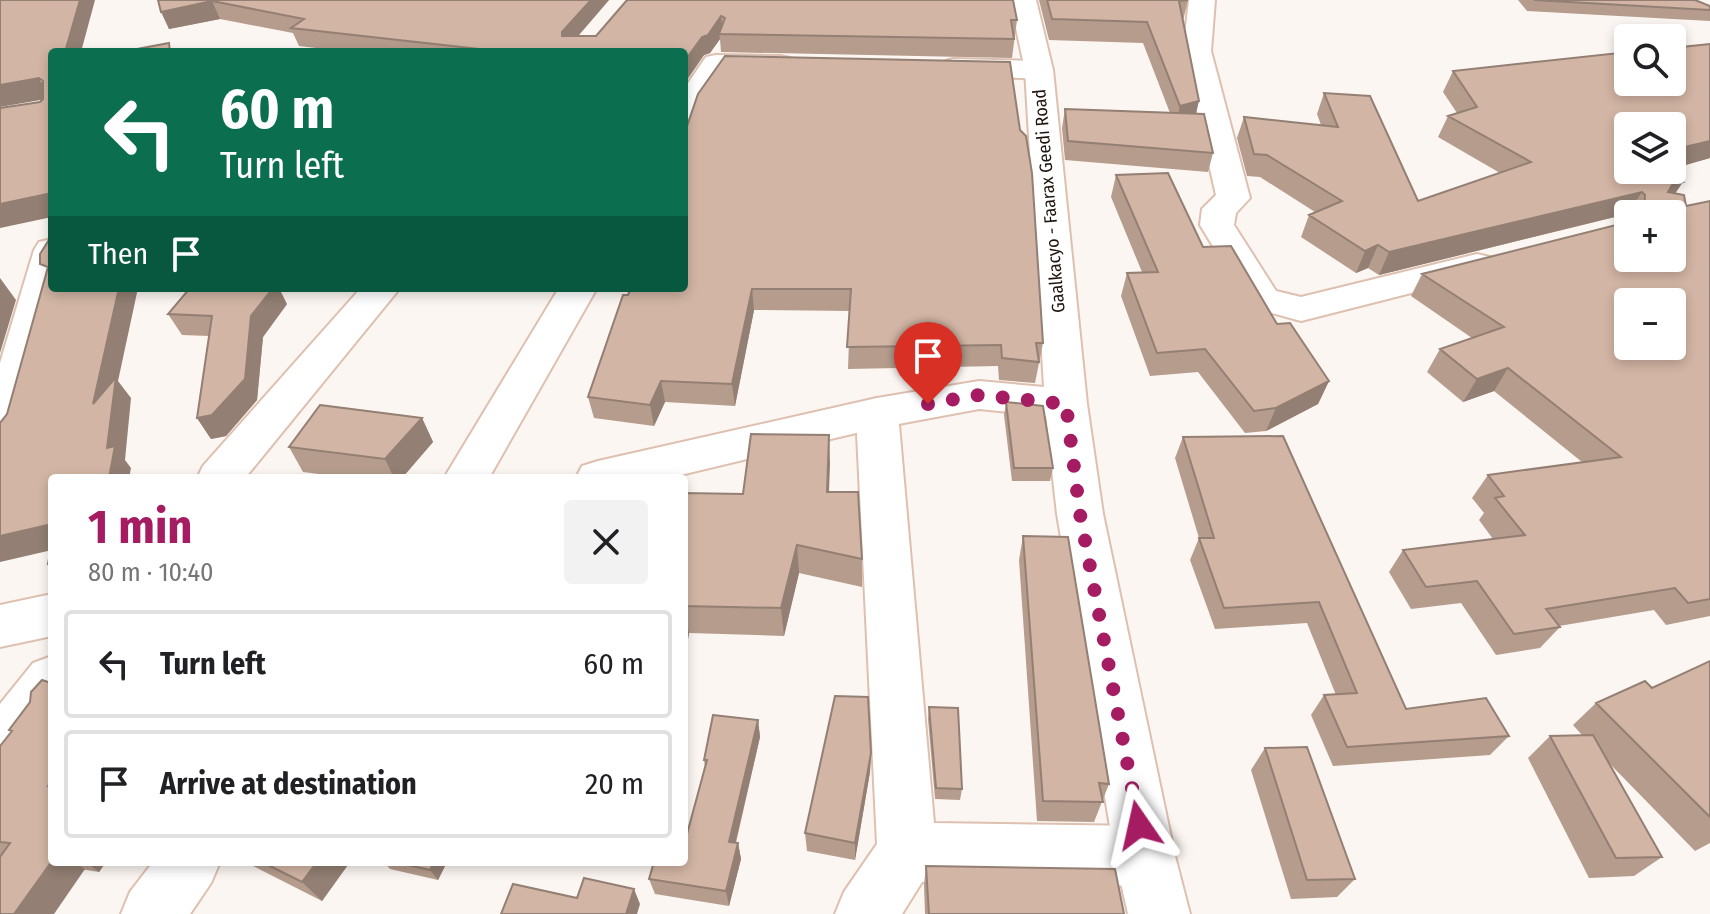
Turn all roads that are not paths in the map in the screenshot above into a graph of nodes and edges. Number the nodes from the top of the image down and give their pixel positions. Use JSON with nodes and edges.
{"nodes":[{"id":1,"x":1023,"y":0,"type":"edge"},
{"id":2,"x":1202,"y":0,"type":"edge"},
{"id":3,"x":801,"y":65,"type":"edge"},
{"id":4,"x":928,"y":68,"type":"edge"},
{"id":5,"x":1039,"y":70,"type":"junction"},
{"id":6,"x":688,"y":105,"type":"edge"},
{"id":7,"x":1504,"y":258,"type":"edge"},
{"id":8,"x":48,"y":264,"type":"edge"},
{"id":9,"x":378,"y":292,"type":"edge"},
{"id":10,"x":576,"y":292,"type":"edge"},
{"id":11,"x":1066,"y":404,"type":"junction"},
{"id":12,"x":877,"y":413,"type":"junction"},
{"id":13,"x":0,"y":435,"type":"edge"},
{"id":14,"x":222,"y":474,"type":"edge"},
{"id":15,"x":468,"y":474,"type":"edge"},
{"id":16,"x":615,"y":474,"type":"edge"},
{"id":17,"x":48,"y":616,"type":"edge"},
{"id":18,"x":0,"y":626,"type":"edge"},
{"id":19,"x":48,"y":684,"type":"edge"},
{"id":20,"x":0,"y":747,"type":"edge"},
{"id":21,"x":907,"y":852,"type":"junction"},
{"id":22,"x":1145,"y":856,"type":"junction"},
{"id":23,"x":187,"y":866,"type":"edge"},
{"id":24,"x":152,"y":914,"type":"edge"},
{"id":25,"x":866,"y":914,"type":"edge"},
{"id":26,"x":1159,"y":914,"type":"edge"}],
"edges":[{"from":1,"to":5,"type":"street","name":"Gaalkacyo - Faarax Geedi Road"},
{"from":2,"to":7,"type":"street"},
{"from":3,"to":6,"type":"street"},
{"from":4,"to":5,"type":"street"},
{"from":5,"to":11,"type":"street","name":"Gaalkacyo - Faarax Geedi Road"},
{"from":8,"to":13,"type":"street"},
{"from":9,"to":14,"type":"street"},
{"from":10,"to":15,"type":"street"},
{"from":11,"to":12,"type":"street"},
{"from":11,"to":22,"type":"street","name":"Gaalkacyo - Faarax Geedi Road"},
{"from":12,"to":16,"type":"street"},
{"from":12,"to":21,"type":"street"},
{"from":17,"to":18,"type":"street"},
{"from":19,"to":20,"type":"street"},
{"from":21,"to":22,"type":"street"},
{"from":21,"to":25,"type":"street"},
{"from":22,"to":26,"type":"street","name":"Gaalkacyo - Faarax Geedi Road"},
{"from":23,"to":24,"type":"street"}]}
